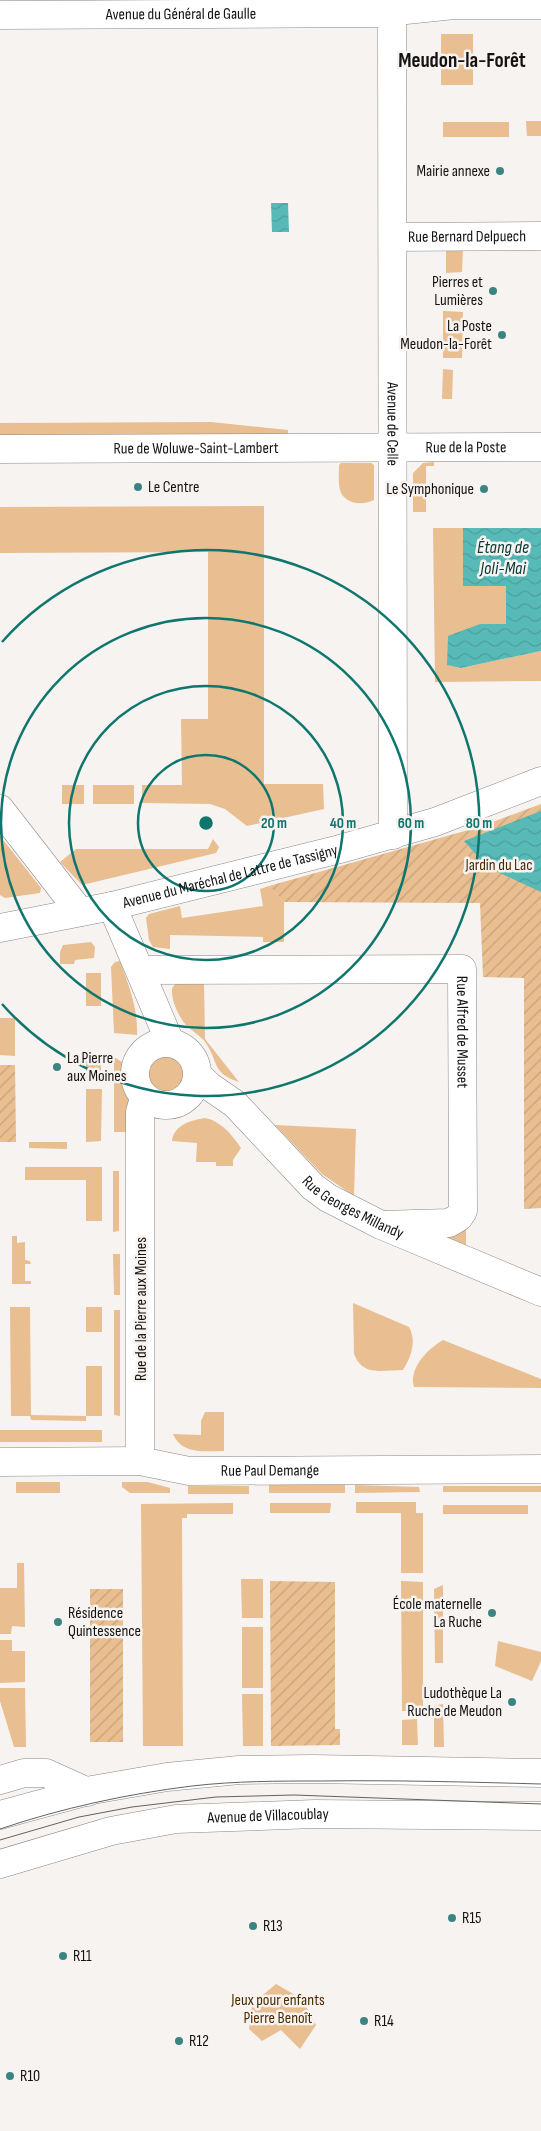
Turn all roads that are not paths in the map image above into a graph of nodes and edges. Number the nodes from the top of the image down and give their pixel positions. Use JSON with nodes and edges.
{"nodes":[{"id":1,"x":541,"y":5,"type":"edge"},
{"id":2,"x":382,"y":9,"type":"edge"},
{"id":3,"x":0,"y":15,"type":"edge"},
{"id":4,"x":541,"y":236,"type":"edge"},
{"id":5,"x":392,"y":237,"type":"junction"},
{"id":6,"x":393,"y":446,"type":"junction"},
{"id":7,"x":541,"y":447,"type":"edge"},
{"id":8,"x":0,"y":449,"type":"edge"},
{"id":9,"x":541,"y":781,"type":"edge"},
{"id":10,"x":0,"y":808,"type":"edge"},
{"id":11,"x":392,"y":834,"type":"junction"},
{"id":12,"x":112,"y":906,"type":"junction"},
{"id":13,"x":80,"y":912,"type":"junction"},
{"id":14,"x":0,"y":928,"type":"edge"},
{"id":15,"x":140,"y":970,"type":"junction"},
{"id":16,"x":170,"y":1042,"type":"junction"},
{"id":17,"x":198,"y":1075,"type":"junction"},
{"id":18,"x":144,"y":1098,"type":"junction"},
{"id":19,"x":176,"y":1104,"type":"junction"},
{"id":20,"x":141,"y":1157,"type":"junction"},
{"id":21,"x":382,"y":1225,"type":"junction"},
{"id":22,"x":541,"y":1292,"type":"edge"},
{"id":23,"x":140,"y":1461,"type":"junction"},
{"id":24,"x":0,"y":1462,"type":"edge"},
{"id":25,"x":541,"y":1469,"type":"edge"},
{"id":26,"x":541,"y":1773,"type":"edge"},
{"id":27,"x":0,"y":1780,"type":"edge"},
{"id":28,"x":88,"y":1792,"type":"junction"},
{"id":29,"x":0,"y":1815,"type":"edge"},
{"id":30,"x":541,"y":1816,"type":"edge"},
{"id":31,"x":0,"y":1864,"type":"edge"}],
"edges":[{"from":1,"to":2,"type":"street","name":"Avenue du Général de Gaulle"},
{"from":2,"to":3,"type":"street","name":"Avenue du Général de Gaulle"},
{"from":2,"to":5,"type":"street","name":"Avenue de Celle"},
{"from":4,"to":5,"type":"street","name":"Rue Bernard Delpuech"},
{"from":5,"to":6,"type":"street","name":"Avenue de Celle"},
{"from":6,"to":7,"type":"street","name":"Rue de la Poste"},
{"from":6,"to":8,"type":"street","name":"Rue de Woluwe-Saint-Lambert"},
{"from":6,"to":11,"type":"street","name":"Avenue de Celle"},
{"from":9,"to":11,"type":"street","name":"Avenue du Maréchal de Lattre de Tassigny"},
{"from":10,"to":13,"type":"street"},
{"from":11,"to":12,"type":"street","name":"Avenue du Maréchal de Lattre de Tassigny"},
{"from":12,"to":13,"type":"street","name":"Avenue du Maréchal de Lattre de Tassigny"},
{"from":12,"to":15,"type":"street"},
{"from":13,"to":14,"type":"street","name":"Avenue du Maréchal de Lattre de Tassigny"},
{"from":15,"to":16,"type":"street"},
{"from":15,"to":21,"type":"street","name":"Rue Alfred de Musset"},
{"from":16,"to":17,"type":"street"},
{"from":16,"to":18,"type":"street"},
{"from":17,"to":19,"type":"street"},
{"from":17,"to":21,"type":"street","name":"Rue Georges Millandy"},
{"from":18,"to":19,"type":"street"},
{"from":18,"to":20,"type":"street","name":"Rue de la Pierre aux Moines"},
{"from":19,"to":20,"type":"street"},
{"from":20,"to":23,"type":"street","name":"Rue de la Pierre aux Moines"},
{"from":21,"to":22,"type":"street","name":"Rue Georges Millandy"},
{"from":23,"to":24,"type":"street","name":"Rue Paul Demange"},
{"from":23,"to":25,"type":"street","name":"Rue Paul Demange"},
{"from":26,"to":28,"type":"street"},
{"from":27,"to":28,"type":"street"},
{"from":28,"to":29,"type":"street"},
{"from":30,"to":31,"type":"street","name":"Avenue de Villacoublay"}]}
